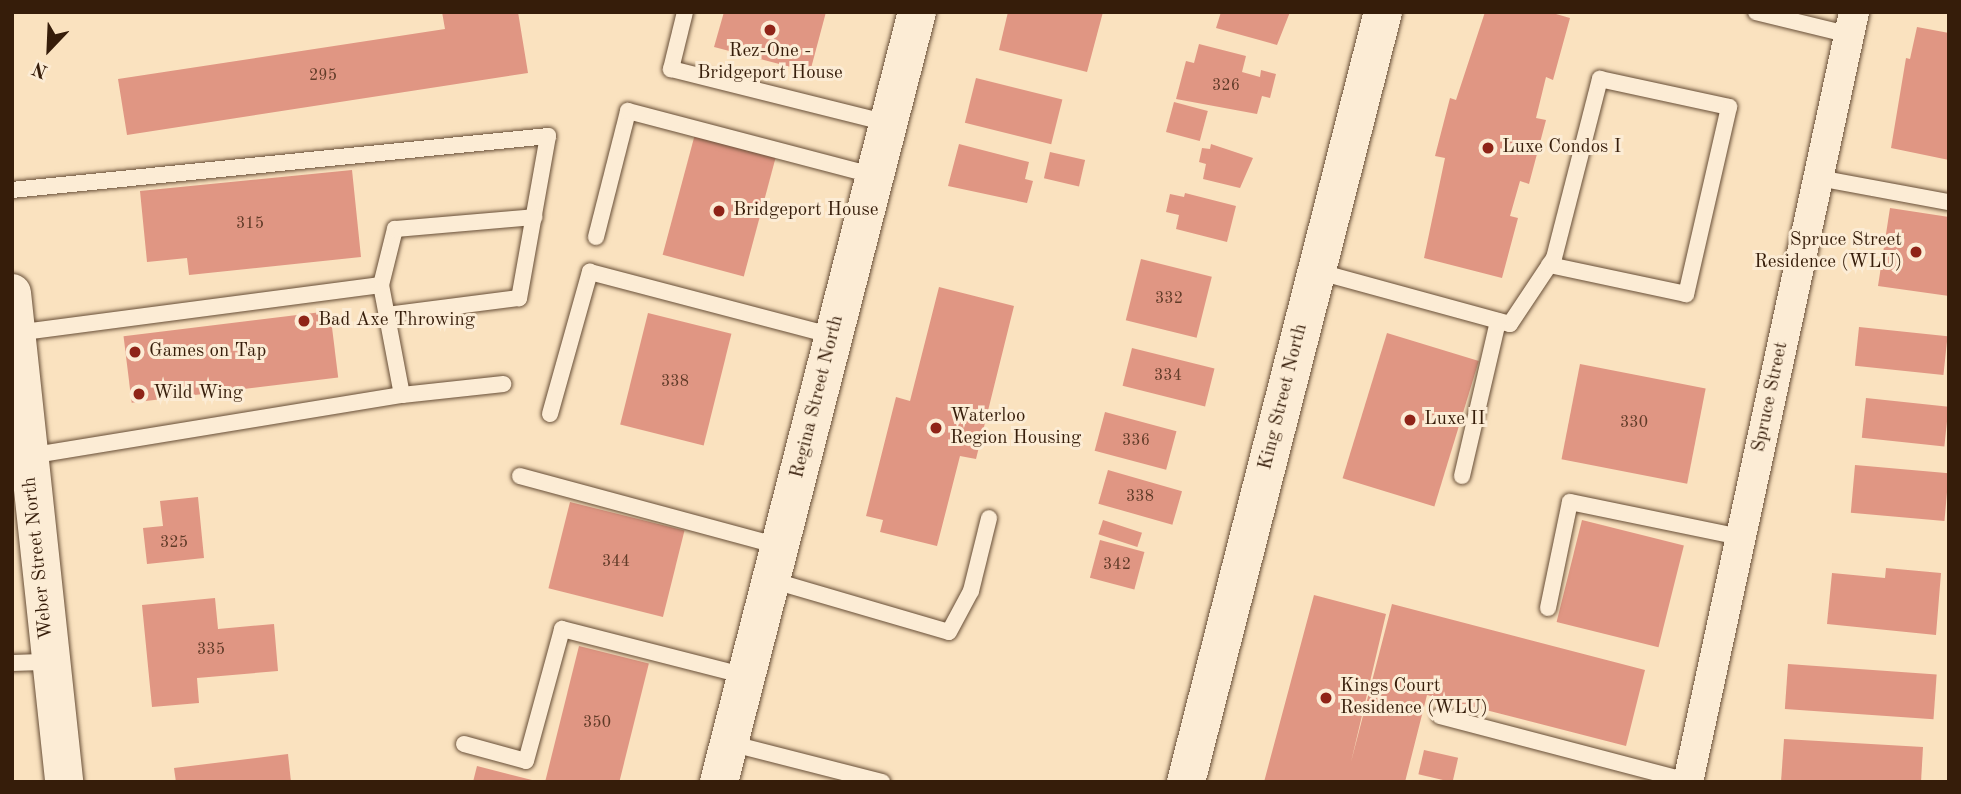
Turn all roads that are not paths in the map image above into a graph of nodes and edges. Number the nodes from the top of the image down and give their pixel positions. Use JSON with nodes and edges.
{"nodes":[{"id":1,"x":685,"y":12,"type":"edge"},
{"id":2,"x":917,"y":12,"type":"edge"},
{"id":3,"x":1382,"y":12,"type":"edge"},
{"id":4,"x":1756,"y":12,"type":"edge"},
{"id":5,"x":1852,"y":23,"type":"edge"},
{"id":6,"x":888,"y":123,"type":"junction"},
{"id":7,"x":875,"y":176,"type":"junction"},
{"id":8,"x":1819,"y":178,"type":"junction"},
{"id":9,"x":12,"y":190,"type":"edge"},
{"id":10,"x":1949,"y":202,"type":"edge"},
{"id":11,"x":534,"y":217,"type":"junction"},
{"id":12,"x":596,"y":237,"type":"dead end"},
{"id":13,"x":1549,"y":265,"type":"junction"},
{"id":14,"x":1316,"y":271,"type":"junction"},
{"id":15,"x":381,"y":285,"type":"junction"},
{"id":16,"x":12,"y":293,"type":"edge"},
{"id":17,"x":387,"y":315,"type":"junction"},
{"id":18,"x":1498,"y":321,"type":"junction"},
{"id":19,"x":16,"y":333,"type":"junction"},
{"id":20,"x":834,"y":335,"type":"junction"},
{"id":21,"x":503,"y":384,"type":"dead end"},
{"id":22,"x":402,"y":396,"type":"junction"},
{"id":23,"x":550,"y":414,"type":"dead end"},
{"id":24,"x":29,"y":456,"type":"junction"},
{"id":25,"x":520,"y":476,"type":"dead end"},
{"id":26,"x":1462,"y":476,"type":"dead end"},
{"id":27,"x":989,"y":518,"type":"dead end"},
{"id":28,"x":1741,"y":537,"type":"junction"},
{"id":29,"x":776,"y":563,"type":"junction"},
{"id":30,"x":1548,"y":608,"type":"dead end"},
{"id":31,"x":50,"y":662,"type":"junction"},
{"id":32,"x":12,"y":663,"type":"edge"},
{"id":33,"x":746,"y":676,"type":"junction"},
{"id":34,"x":1440,"y":716,"type":"dead end"},
{"id":35,"x":729,"y":743,"type":"junction"},
{"id":36,"x":464,"y":744,"type":"dead end"},
{"id":37,"x":1688,"y":781,"type":"edge"},
{"id":38,"x":64,"y":782,"type":"edge"},
{"id":39,"x":719,"y":782,"type":"edge"},
{"id":40,"x":882,"y":782,"type":"edge"},
{"id":41,"x":1186,"y":782,"type":"edge"}],
"edges":[{"from":1,"to":6,"type":"lane"},
{"from":2,"to":6,"type":"main road","name":"Regina Street North"},
{"from":3,"to":14,"type":"main road","name":"King Street North"},
{"from":4,"to":5,"type":"lane"},
{"from":5,"to":8,"type":"street","name":"Spruce Street"},
{"from":6,"to":7,"type":"main road","name":"Regina Street North"},
{"from":7,"to":12,"type":"lane"},
{"from":7,"to":20,"type":"main road","name":"Regina Street North"},
{"from":8,"to":10,"type":"lane"},
{"from":8,"to":28,"type":"street","name":"Spruce Street"},
{"from":9,"to":11,"type":"lane"},
{"from":11,"to":15,"type":"lane"},
{"from":11,"to":17,"type":"lane"},
{"from":13,"to":13,"type":"lane"},
{"from":13,"to":18,"type":"lane"},
{"from":14,"to":18,"type":"lane"},
{"from":14,"to":41,"type":"main road","name":"King Street North"},
{"from":15,"to":17,"type":"lane"},
{"from":15,"to":19,"type":"lane"},
{"from":16,"to":19,"type":"main road","name":"Weber Street North"},
{"from":17,"to":22,"type":"lane"},
{"from":18,"to":26,"type":"lane"},
{"from":19,"to":24,"type":"main road","name":"Weber Street North"},
{"from":20,"to":23,"type":"lane"},
{"from":20,"to":29,"type":"main road","name":"Regina Street North"},
{"from":21,"to":22,"type":"lane"},
{"from":22,"to":24,"type":"lane"},
{"from":24,"to":31,"type":"main road","name":"Weber Street North"},
{"from":25,"to":29,"type":"lane"},
{"from":27,"to":29,"type":"lane"},
{"from":28,"to":30,"type":"lane"},
{"from":28,"to":37,"type":"street","name":"Spruce Street"},
{"from":29,"to":33,"type":"main road","name":"Regina Street North"},
{"from":31,"to":32,"type":"lane"},
{"from":31,"to":38,"type":"main road","name":"Weber Street North"},
{"from":33,"to":35,"type":"main road","name":"Regina Street North"},
{"from":33,"to":36,"type":"lane"},
{"from":34,"to":37,"type":"lane"},
{"from":35,"to":39,"type":"main road","name":"Regina Street North"},
{"from":35,"to":40,"type":"lane"}]}
